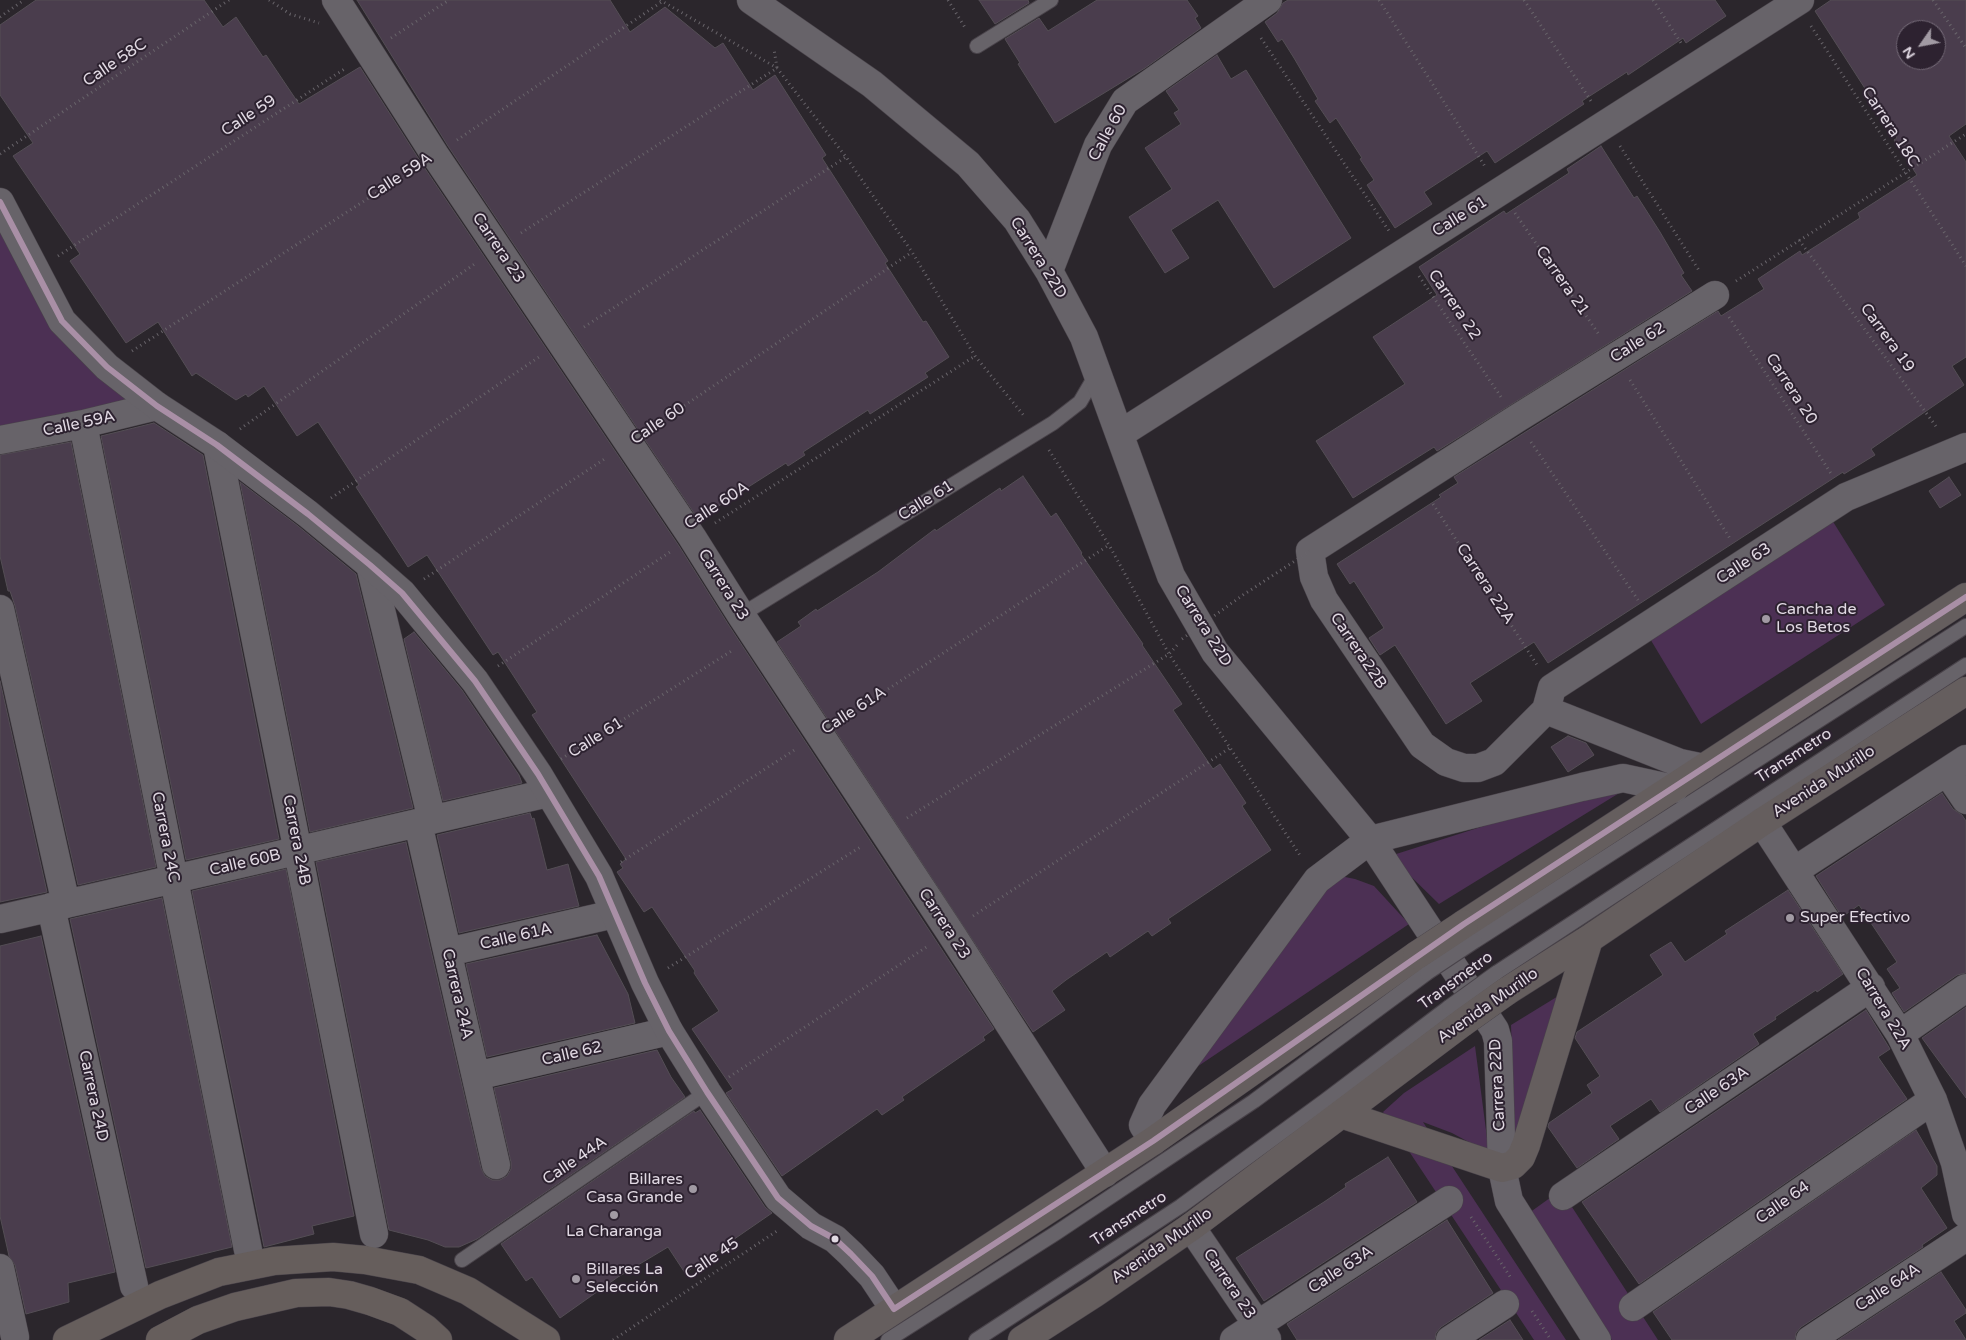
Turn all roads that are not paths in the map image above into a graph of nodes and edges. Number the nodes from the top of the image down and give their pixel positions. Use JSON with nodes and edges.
{"nodes":[{"id":1,"x":336,"y":0,"type":"edge"},
{"id":2,"x":1051,"y":0,"type":"edge"},
{"id":3,"x":1268,"y":0,"type":"edge"},
{"id":4,"x":1798,"y":1,"type":"edge"},
{"id":5,"x":761,"y":3,"type":"edge"},
{"id":6,"x":977,"y":46,"type":"road end"},
{"id":7,"x":0,"y":202,"type":"edge"},
{"id":8,"x":1049,"y":271,"type":"junction"},
{"id":9,"x":1715,"y":295,"type":"road end"},
{"id":10,"x":1098,"y":373,"type":"junction"},
{"id":11,"x":157,"y":406,"type":"junction"},
{"id":12,"x":83,"y":424,"type":"junction"},
{"id":13,"x":1120,"y":434,"type":"junction"},
{"id":14,"x":0,"y":440,"type":"edge"},
{"id":15,"x":217,"y":446,"type":"junction"},
{"id":16,"x":1960,"y":449,"type":"edge"},
{"id":17,"x":1310,"y":551,"type":"joint"},
{"id":18,"x":370,"y":565,"type":"junction"},
{"id":19,"x":1966,"y":597,"type":"edge"},
{"id":20,"x":0,"y":609,"type":"edge"},
{"id":21,"x":748,"y":625,"type":"junction"},
{"id":22,"x":1966,"y":626,"type":"edge"},
{"id":23,"x":1966,"y":664,"type":"edge"},
{"id":24,"x":1966,"y":691,"type":"edge"},
{"id":25,"x":1549,"y":699,"type":"junction"},
{"id":26,"x":1422,"y":745,"type":"joint"},
{"id":27,"x":1956,"y":766,"type":"edge"},
{"id":28,"x":1704,"y":768,"type":"junction"},
{"id":29,"x":543,"y":784,"type":"junction"},
{"id":30,"x":1674,"y":789,"type":"junction"},
{"id":31,"x":1966,"y":800,"type":"edge"},
{"id":32,"x":425,"y":821,"type":"junction"},
{"id":33,"x":1762,"y":822,"type":"junction"},
{"id":34,"x":1370,"y":840,"type":"junction"},
{"id":35,"x":298,"y":851,"type":"junction"},
{"id":36,"x":1794,"y":871,"type":"junction"},
{"id":37,"x":173,"y":879,"type":"junction"},
{"id":38,"x":59,"y":906,"type":"junction"},
{"id":39,"x":614,"y":914,"type":"junction"},
{"id":40,"x":0,"y":919,"type":"edge"},
{"id":41,"x":1469,"y":932,"type":"junction"},
{"id":42,"x":1589,"y":939,"type":"junction"},
{"id":43,"x":448,"y":952,"type":"junction"},
{"id":44,"x":1422,"y":964,"type":"junction"},
{"id":45,"x":1502,"y":982,"type":"junction"},
{"id":46,"x":1870,"y":987,"type":"junction"},
{"id":47,"x":1966,"y":988,"type":"edge"},
{"id":48,"x":1456,"y":1015,"type":"junction"},
{"id":49,"x":669,"y":1031,"type":"junction"},
{"id":50,"x":1900,"y":1034,"type":"junction"},
{"id":51,"x":476,"y":1076,"type":"junction"},
{"id":52,"x":707,"y":1092,"type":"junction"},
{"id":53,"x":1933,"y":1100,"type":"junction"},
{"id":54,"x":1341,"y":1114,"type":"junction"},
{"id":55,"x":1153,"y":1141,"type":"junction"},
{"id":56,"x":1961,"y":1159,"type":"edge"},
{"id":57,"x":496,"y":1165,"type":"dead end"},
{"id":58,"x":1502,"y":1168,"type":"junction"},
{"id":59,"x":1104,"y":1173,"type":"junction"},
{"id":60,"x":1563,"y":1196,"type":"dead end"},
{"id":61,"x":1450,"y":1200,"type":"dead end"},
{"id":62,"x":1966,"y":1214,"type":"edge"},
{"id":63,"x":1191,"y":1227,"type":"junction"},
{"id":64,"x":374,"y":1234,"type":"dead end"},
{"id":65,"x":1966,"y":1237,"type":"edge"},
{"id":66,"x":248,"y":1250,"type":"dead end"},
{"id":67,"x":462,"y":1260,"type":"dead end"},
{"id":68,"x":0,"y":1268,"type":"edge"},
{"id":69,"x":134,"y":1286,"type":"dead end"},
{"id":70,"x":1505,"y":1304,"type":"dead end"},
{"id":71,"x":1633,"y":1307,"type":"dead end"},
{"id":72,"x":894,"y":1309,"type":"junction"},
{"id":73,"x":1263,"y":1332,"type":"edge"},
{"id":74,"x":15,"y":1337,"type":"dead end"},
{"id":75,"x":67,"y":1340,"type":"edge"},
{"id":76,"x":160,"y":1340,"type":"edge"},
{"id":77,"x":438,"y":1340,"type":"edge"},
{"id":78,"x":546,"y":1340,"type":"edge"},
{"id":79,"x":848,"y":1340,"type":"edge"},
{"id":80,"x":888,"y":1340,"type":"edge"},
{"id":81,"x":976,"y":1340,"type":"edge"},
{"id":82,"x":1022,"y":1340,"type":"edge"},
{"id":83,"x":1234,"y":1340,"type":"edge"},
{"id":84,"x":1450,"y":1340,"type":"edge"},
{"id":85,"x":1597,"y":1340,"type":"edge"},
{"id":86,"x":1810,"y":1340,"type":"edge"}],
"edges":[{"from":1,"to":21,"type":"street","name":"Carrera 23"},
{"from":2,"to":6,"type":"lane"},
{"from":3,"to":8,"type":"street","name":"Calle 60"},
{"from":4,"to":13,"type":"street","name":"Calle 61"},
{"from":5,"to":8,"type":"street","name":"Carrera 22D"},
{"from":7,"to":11,"type":"street"},
{"from":8,"to":10,"type":"street","name":"Carrera 22D"},
{"from":9,"to":17,"type":"street","name":"Calle 62"},
{"from":10,"to":13,"type":"street","name":"Carrera 22D"},
{"from":10,"to":21,"type":"lane","name":"Calle 61"},
{"from":11,"to":12,"type":"street","name":"Calle 59A"},
{"from":11,"to":15,"type":"street"},
{"from":12,"to":14,"type":"street","name":"Calle 59A"},
{"from":12,"to":37,"type":"street","name":"Carrera 24C"},
{"from":13,"to":34,"type":"street","name":"Carrera 22D"},
{"from":15,"to":18,"type":"street"},
{"from":15,"to":35,"type":"street","name":"Carrera 24B"},
{"from":16,"to":25,"type":"street","name":"Calle 63"},
{"from":17,"to":26,"type":"street","name":"Carrera22B"},
{"from":18,"to":29,"type":"street"},
{"from":18,"to":32,"type":"street","name":"Carrera 24A"},
{"from":19,"to":28,"type":"main road"},
{"from":20,"to":38,"type":"street","name":"Carrera 24D"},
{"from":21,"to":59,"type":"street","name":"Carrera 23"},
{"from":22,"to":41,"type":"lane","name":"Transmetro"},
{"from":23,"to":45,"type":"lane","name":"Transmetro"},
{"from":24,"to":33,"type":"main road","name":"Avenida Murillo"},
{"from":25,"to":26,"type":"street","name":"Calle 63"},
{"from":25,"to":28,"type":"street"},
{"from":27,"to":31,"type":"street"},
{"from":27,"to":36,"type":"street"},
{"from":28,"to":30,"type":"main road"},
{"from":29,"to":32,"type":"street","name":"Calle 60B"},
{"from":29,"to":39,"type":"street"},
{"from":30,"to":34,"type":"street"},
{"from":30,"to":41,"type":"main road"},
{"from":32,"to":35,"type":"street","name":"Calle 60B"},
{"from":32,"to":43,"type":"street","name":"Carrera 24A"},
{"from":33,"to":36,"type":"street","name":"Carrera 22A"},
{"from":33,"to":42,"type":"main road","name":"Avenida Murillo"},
{"from":34,"to":55,"type":"street"},
{"from":34,"to":58,"type":"street","name":"Carrera 22D"},
{"from":35,"to":37,"type":"street","name":"Calle 60B"},
{"from":35,"to":64,"type":"street","name":"Carrera 24B"},
{"from":36,"to":46,"type":"street","name":"Carrera 22A"},
{"from":37,"to":38,"type":"street","name":"Calle 60B"},
{"from":37,"to":66,"type":"street","name":"Carrera 24C"},
{"from":38,"to":40,"type":"street","name":"Calle 60B"},
{"from":38,"to":69,"type":"street","name":"Carrera 24D"},
{"from":39,"to":43,"type":"street","name":"Calle 61A"},
{"from":39,"to":49,"type":"street"},
{"from":41,"to":44,"type":"main road","bridge":true},
{"from":42,"to":45,"type":"main road","name":"Avenida Murillo"},
{"from":42,"to":58,"type":"main road"},
{"from":43,"to":51,"type":"street","name":"Carrera 24A"},
{"from":44,"to":55,"type":"main road"},
{"from":44,"to":80,"type":"lane","name":"Transmetro"},
{"from":45,"to":48,"type":"main road","name":"Avenida Murillo","bridge":true},
{"from":46,"to":50,"type":"street","name":"Carrera 22A"},
{"from":46,"to":60,"type":"street","name":"Calle 63A"},
{"from":47,"to":50,"type":"street"},
{"from":48,"to":54,"type":"main road","name":"Avenida Murillo"},
{"from":48,"to":81,"type":"lane","name":"Transmetro"},
{"from":49,"to":51,"type":"street","name":"Calle 62"},
{"from":49,"to":52,"type":"street"},
{"from":50,"to":53,"type":"street","name":"Carrera 22A"},
{"from":51,"to":57,"type":"street","name":"Carrera 24A"},
{"from":52,"to":67,"type":"lane","name":"Calle 44A"},
{"from":52,"to":72,"type":"street"},
{"from":53,"to":56,"type":"street","name":"Carrera 22A"},
{"from":53,"to":71,"type":"street","name":"Calle 64"},
{"from":54,"to":58,"type":"main road"},
{"from":54,"to":63,"type":"main road","name":"Avenida Murillo"},
{"from":55,"to":59,"type":"main road"},
{"from":56,"to":62,"type":"street","name":"Carrera 22A"},
{"from":58,"to":85,"type":"street","name":"Carrera 22D"},
{"from":59,"to":72,"type":"main road"},
{"from":61,"to":73,"type":"street","name":"Calle 63A"},
{"from":63,"to":73,"type":"street","name":"Carrera 23"},
{"from":63,"to":82,"type":"main road","name":"Avenida Murillo"},
{"from":65,"to":86,"type":"street","name":"Calle 64A"},
{"from":68,"to":74,"type":"street"},
{"from":70,"to":84,"type":"street"},
{"from":72,"to":79,"type":"main road"},
{"from":73,"to":83,"type":"street","name":"Calle 63A"},
{"from":75,"to":78,"type":"highway"},
{"from":76,"to":77,"type":"highway"}]}
